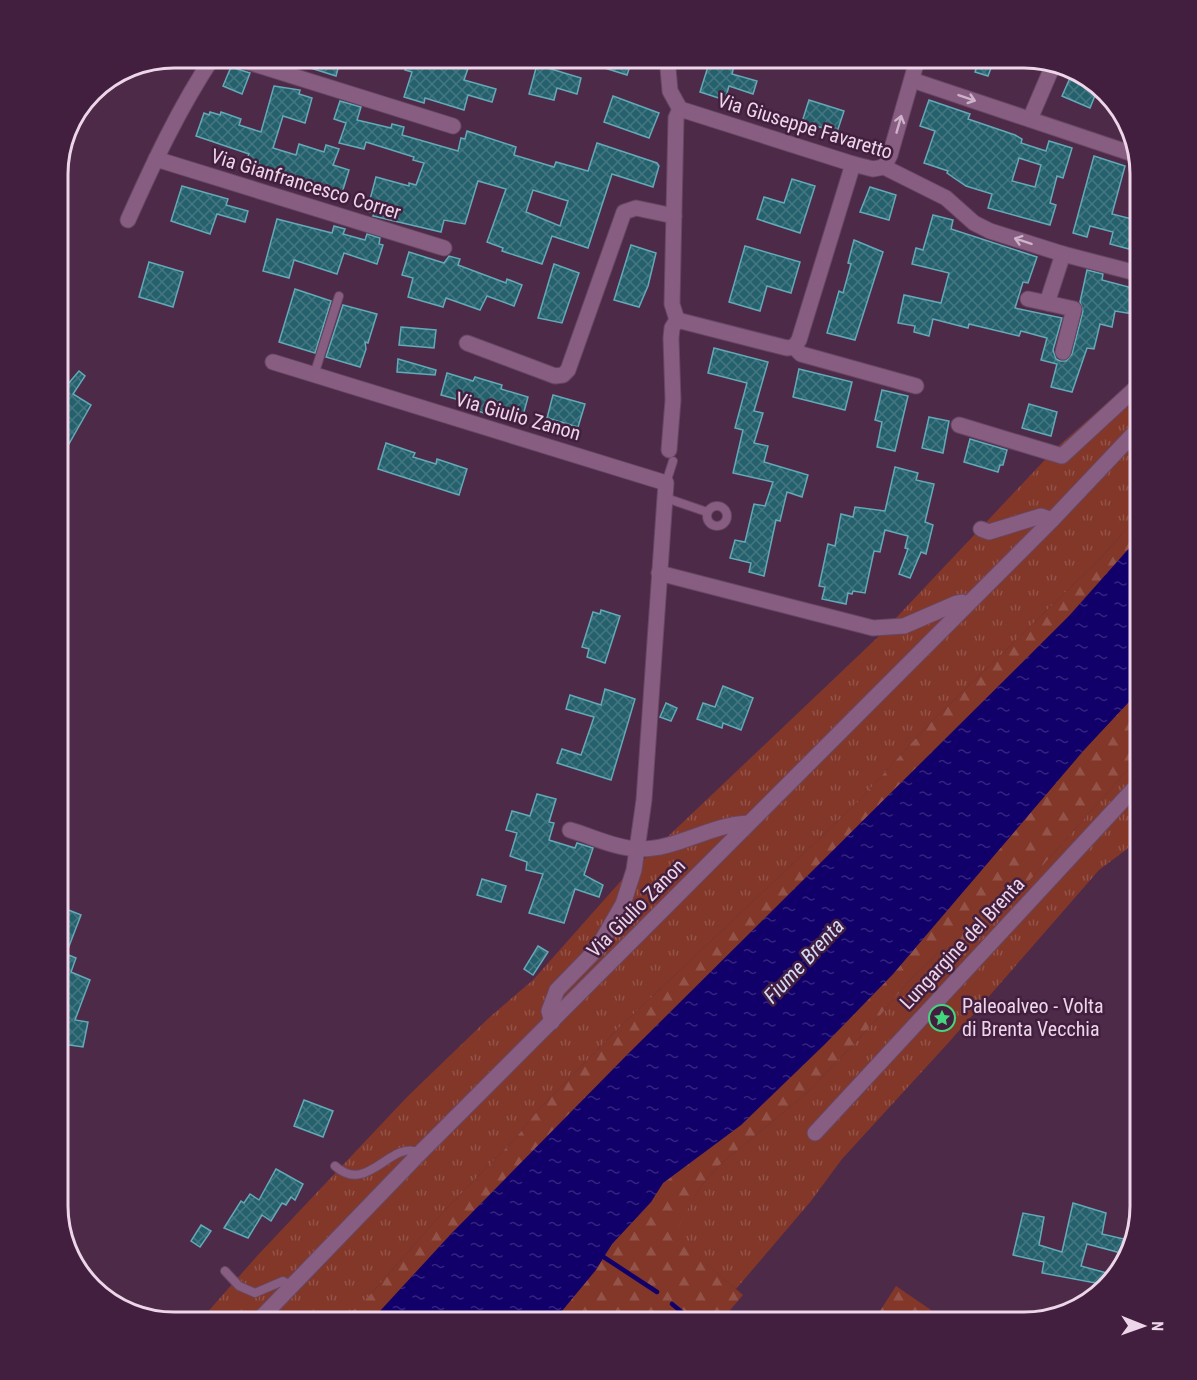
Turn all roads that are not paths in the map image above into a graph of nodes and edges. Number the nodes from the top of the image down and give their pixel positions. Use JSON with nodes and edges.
{"nodes":[{"id":1,"x":206,"y":68,"type":"edge"},
{"id":2,"x":267,"y":68,"type":"edge"},
{"id":3,"x":668,"y":68,"type":"edge"},
{"id":4,"x":915,"y":68,"type":"edge"},
{"id":5,"x":1051,"y":71,"type":"edge"},
{"id":6,"x":912,"y":80,"type":"junction"},
{"id":7,"x":680,"y":109,"type":"junction"},
{"id":8,"x":1030,"y":119,"type":"junction"},
{"id":9,"x":453,"y":126,"type":"dead end"},
{"id":10,"x":1127,"y":152,"type":"edge"},
{"id":11,"x":156,"y":159,"type":"junction"},
{"id":12,"x":853,"y":164,"type":"junction"},
{"id":13,"x":884,"y":167,"type":"junction"},
{"id":14,"x":674,"y":216,"type":"junction"},
{"id":15,"x":128,"y":220,"type":"dead end"},
{"id":16,"x":444,"y":248,"type":"dead end"},
{"id":17,"x":1063,"y":254,"type":"junction"},
{"id":18,"x":1130,"y":271,"type":"edge"},
{"id":19,"x":339,"y":296,"type":"dead end"},
{"id":20,"x":1028,"y":299,"type":"dead end"},
{"id":21,"x":1047,"y":303,"type":"junction"},
{"id":22,"x":676,"y":320,"type":"junction"},
{"id":23,"x":467,"y":343,"type":"dead end"},
{"id":24,"x":794,"y":347,"type":"junction"},
{"id":25,"x":1063,"y":352,"type":"dead end"},
{"id":26,"x":273,"y":362,"type":"dead end"},
{"id":27,"x":314,"y":375,"type":"junction"},
{"id":28,"x":916,"y":386,"type":"dead end"},
{"id":29,"x":1130,"y":393,"type":"edge"},
{"id":30,"x":958,"y":424,"type":"dead end"},
{"id":31,"x":1130,"y":438,"type":"edge"},
{"id":32,"x":671,"y":455,"type":"joint"},
{"id":33,"x":666,"y":490,"type":"junction"},
{"id":34,"x":707,"y":512,"type":"dead end"},
{"id":35,"x":1052,"y":520,"type":"junction"},
{"id":36,"x":981,"y":529,"type":"dead end"},
{"id":37,"x":659,"y":573,"type":"junction"},
{"id":38,"x":965,"y":606,"type":"junction"},
{"id":39,"x":1130,"y":793,"type":"edge"},
{"id":40,"x":749,"y":823,"type":"junction"},
{"id":41,"x":570,"y":830,"type":"dead end"},
{"id":42,"x":638,"y":849,"type":"junction"},
{"id":43,"x":552,"y":1022,"type":"junction"},
{"id":44,"x":815,"y":1133,"type":"dead end"},
{"id":45,"x":420,"y":1153,"type":"junction"},
{"id":46,"x":335,"y":1166,"type":"dead end"},
{"id":47,"x":225,"y":1271,"type":"dead end"},
{"id":48,"x":291,"y":1285,"type":"junction"},
{"id":49,"x":266,"y":1312,"type":"edge"}],
"edges":[{"from":1,"to":11,"type":"street"},
{"from":2,"to":9,"type":"street"},
{"from":3,"to":7,"type":"street"},
{"from":4,"to":6,"type":"street"},
{"from":5,"to":8,"type":"street"},
{"from":6,"to":8,"type":"street","one_way":true},
{"from":13,"to":6,"type":"street","one_way":true},
{"from":7,"to":12,"type":"street","name":"Via Giuseppe Favaretto"},
{"from":7,"to":14,"type":"street"},
{"from":8,"to":10,"type":"street"},
{"from":11,"to":15,"type":"street"},
{"from":11,"to":16,"type":"street","name":"Via Gianfrancesco Correr"},
{"from":12,"to":13,"type":"street","name":"Via Giuseppe Favaretto"},
{"from":12,"to":24,"type":"street"},
{"from":17,"to":13,"type":"street","name":"Via Giuseppe Favaretto","one_way":true},
{"from":14,"to":22,"type":"street"},
{"from":14,"to":23,"type":"street"},
{"from":17,"to":18,"type":"street","name":"Via Giuseppe Favaretto"},
{"from":17,"to":21,"type":"street"},
{"from":19,"to":27,"type":"lane"},
{"from":20,"to":21,"type":"street"},
{"from":21,"to":25,"type":"street"},
{"from":22,"to":24,"type":"street"},
{"from":22,"to":32,"type":"street"},
{"from":24,"to":28,"type":"street"},
{"from":26,"to":27,"type":"street","name":"Via Giulio Zanon"},
{"from":27,"to":33,"type":"street","name":"Via Giulio Zanon"},
{"from":29,"to":30,"type":"street"},
{"from":31,"to":35,"type":"street","name":"Via Giulio Zanon"},
{"from":32,"to":33,"type":"lane"},
{"from":33,"to":34,"type":"lane"},
{"from":33,"to":37,"type":"street","name":"Via Giulio Zanon"},
{"from":35,"to":36,"type":"street"},
{"from":35,"to":38,"type":"street","name":"Via Giulio Zanon"},
{"from":37,"to":38,"type":"street"},
{"from":37,"to":42,"type":"street","name":"Via Giulio Zanon"},
{"from":38,"to":40,"type":"street","name":"Via Giulio Zanon"},
{"from":39,"to":44,"type":"street","name":"Lungargine del Brenta"},
{"from":40,"to":42,"type":"street","name":"Via Giulio Zanon"},
{"from":40,"to":43,"type":"street","name":"Via Giulio Zanon"},
{"from":41,"to":42,"type":"street","name":"Via Giulio Zanon"},
{"from":42,"to":43,"type":"street","name":"Via Giulio Zanon"},
{"from":43,"to":45,"type":"street","name":"Via Giulio Zanon"},
{"from":45,"to":46,"type":"lane"},
{"from":45,"to":48,"type":"street","name":"Via Giulio Zanon"},
{"from":47,"to":48,"type":"lane"},
{"from":48,"to":49,"type":"street","name":"Via Giulio Zanon"}]}
